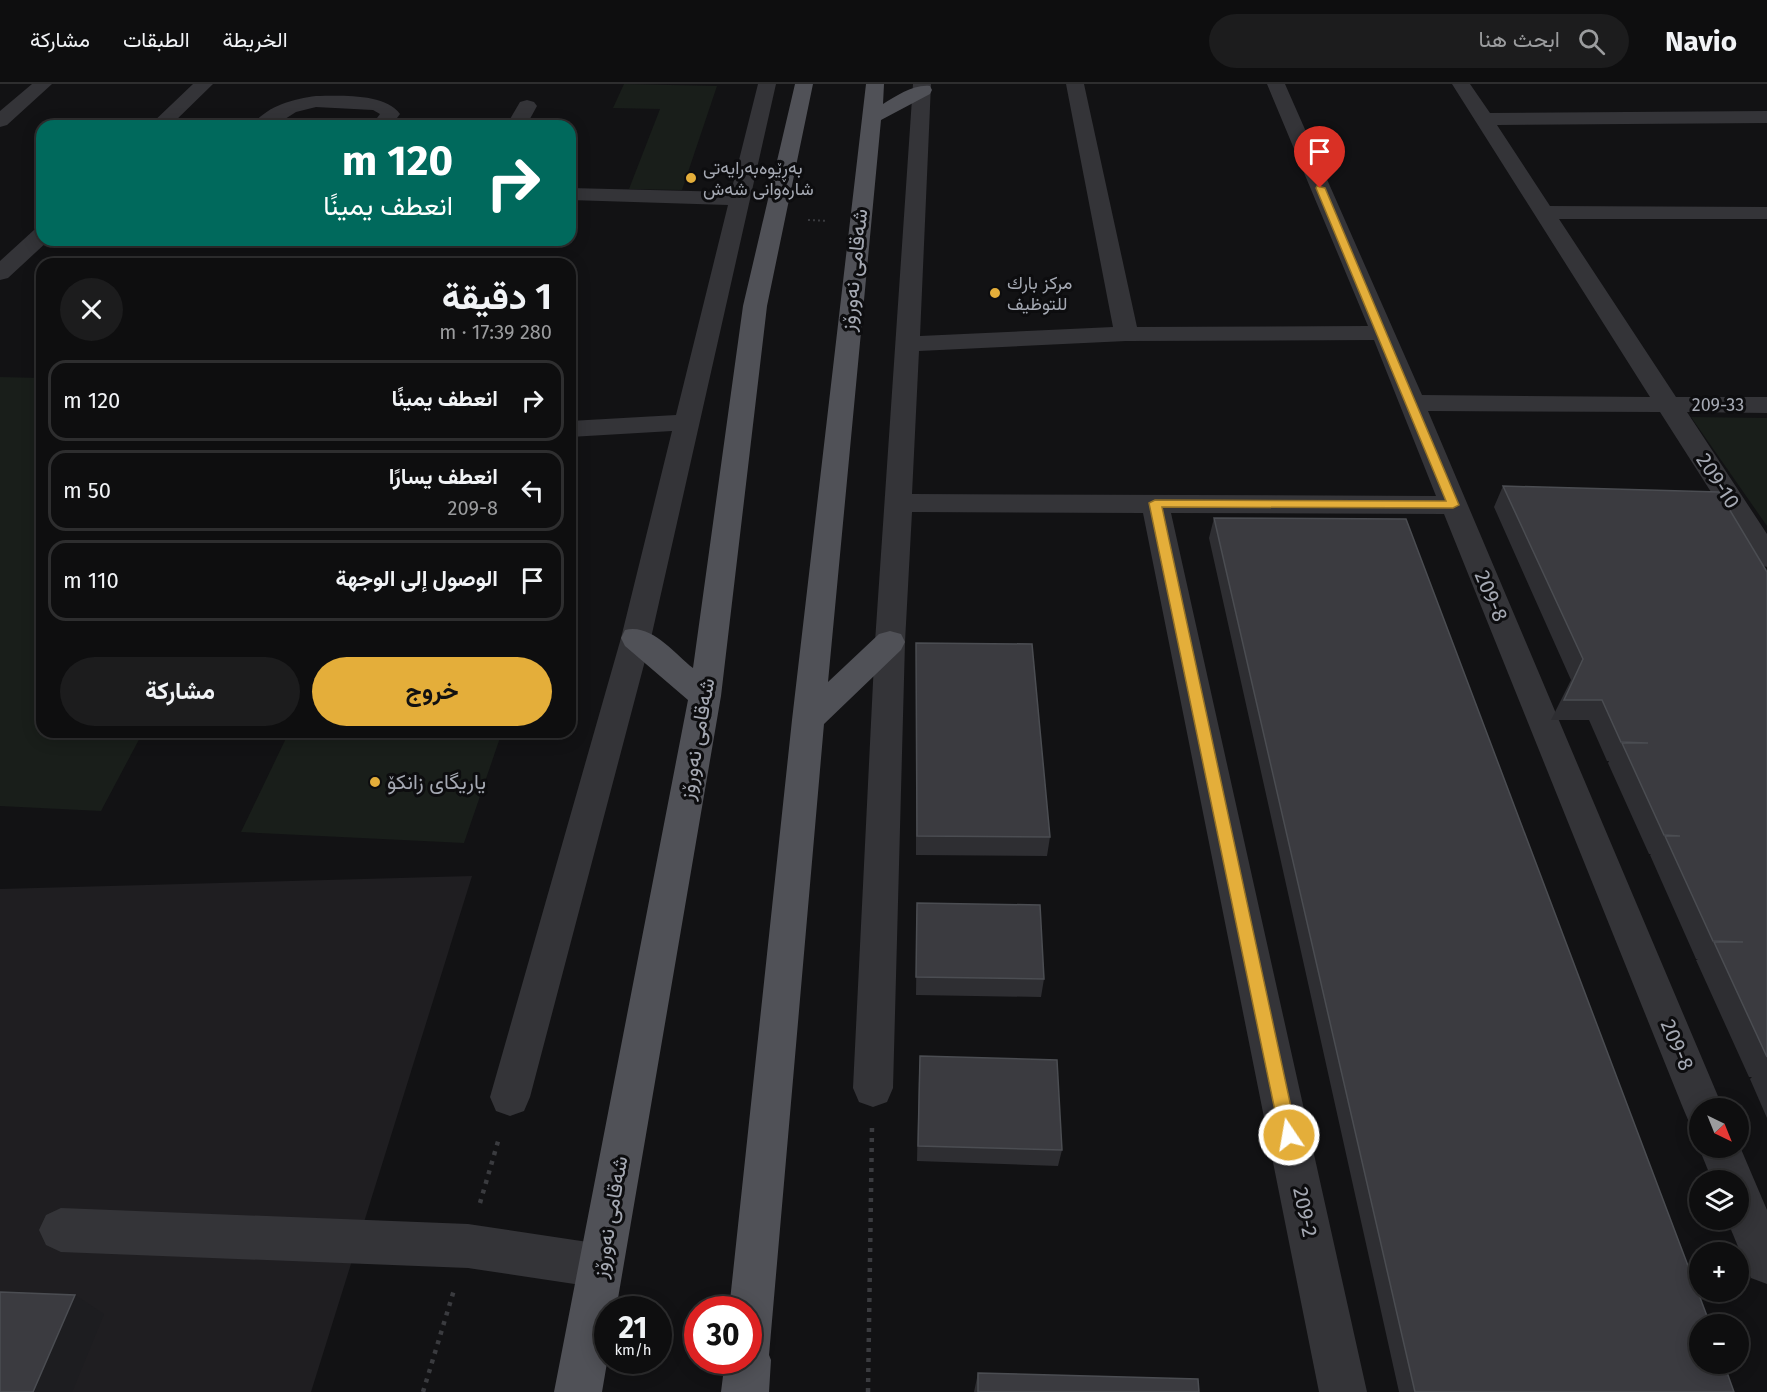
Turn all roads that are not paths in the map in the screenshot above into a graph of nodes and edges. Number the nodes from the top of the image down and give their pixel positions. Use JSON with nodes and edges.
{"nodes":[{"id":1,"x":43,"y":84,"type":"edge"},
{"id":2,"x":204,"y":84,"type":"edge"},
{"id":3,"x":766,"y":84,"type":"edge"},
{"id":4,"x":804,"y":84,"type":"edge"},
{"id":5,"x":875,"y":84,"type":"edge"},
{"id":6,"x":1075,"y":84,"type":"edge"},
{"id":7,"x":1276,"y":84,"type":"edge"},
{"id":8,"x":1461,"y":84,"type":"edge"},
{"id":9,"x":922,"y":87,"type":"edge"},
{"id":10,"x":527,"y":106,"type":"dead end"},
{"id":11,"x":1767,"y":117,"type":"edge"},
{"id":12,"x":870,"y":118,"type":"junction"},
{"id":13,"x":1485,"y":119,"type":"junction"},
{"id":14,"x":165,"y":120,"type":"edge"},
{"id":15,"x":269,"y":120,"type":"edge"},
{"id":16,"x":386,"y":120,"type":"edge"},
{"id":17,"x":519,"y":120,"type":"edge"},
{"id":18,"x":0,"y":121,"type":"edge"},
{"id":19,"x":576,"y":194,"type":"edge"},
{"id":20,"x":740,"y":199,"type":"junction"},
{"id":21,"x":1546,"y":212,"type":"junction"},
{"id":22,"x":1767,"y":213,"type":"edge"},
{"id":23,"x":36,"y":239,"type":"edge"},
{"id":24,"x":7,"y":259,"type":"edge"},
{"id":25,"x":1383,"y":333,"type":"junction"},
{"id":26,"x":1126,"y":334,"type":"junction"},
{"id":27,"x":909,"y":344,"type":"junction"},
{"id":28,"x":1411,"y":403,"type":"junction"},
{"id":29,"x":1669,"y":404,"type":"junction"},
{"id":30,"x":1767,"y":405,"type":"edge"},
{"id":31,"x":687,"y":422,"type":"junction"},
{"id":32,"x":576,"y":429,"type":"edge"},
{"id":33,"x":899,"y":503,"type":"junction"},
{"id":34,"x":1155,"y":503,"type":"junction"},
{"id":35,"x":1453,"y":505,"type":"junction"},
{"id":36,"x":1765,"y":551,"type":"edge"},
{"id":37,"x":636,"y":638,"type":"junction"},
{"id":38,"x":890,"y":642,"type":"junction"},
{"id":39,"x":705,"y":696,"type":"junction"},
{"id":40,"x":808,"y":720,"type":"junction"},
{"id":41,"x":873,"y":1088,"type":"road end"},
{"id":42,"x":510,"y":1097,"type":"dead end"},
{"id":43,"x":1700,"y":1098,"type":"edge"},
{"id":44,"x":1749,"y":1219,"type":"edge"},
{"id":45,"x":61,"y":1230,"type":"dead end"},
{"id":46,"x":1767,"y":1262,"type":"edge"},
{"id":47,"x":601,"y":1266,"type":"junction"},
{"id":48,"x":753,"y":1296,"type":"edge"},
{"id":49,"x":747,"y":1374,"type":"edge"},
{"id":50,"x":556,"y":1392,"type":"edge"},
{"id":51,"x":578,"y":1392,"type":"edge"},
{"id":52,"x":745,"y":1392,"type":"edge"},
{"id":53,"x":1343,"y":1392,"type":"edge"}],
"edges":[{"from":1,"to":18,"type":"street"},
{"from":2,"to":14,"type":"street"},
{"from":3,"to":20,"type":"street"},
{"from":4,"to":39,"type":"main road","name":"شەقامی نەورۆز"},
{"from":5,"to":12,"type":"main road","name":"شەقامی نەورۆز"},
{"from":6,"to":26,"type":"street"},
{"from":7,"to":25,"type":"street","name":"209-8"},
{"from":8,"to":13,"type":"street","name":"209-10"},
{"from":9,"to":12,"type":"main road"},
{"from":9,"to":27,"type":"street"},
{"from":10,"to":17,"type":"street"},
{"from":11,"to":13,"type":"street"},
{"from":12,"to":40,"type":"main road","name":"شەقامی نەورۆز"},
{"from":13,"to":21,"type":"street","name":"209-10"},
{"from":15,"to":16,"type":"street"},
{"from":19,"to":20,"type":"street"},
{"from":20,"to":31,"type":"street"},
{"from":21,"to":22,"type":"street"},
{"from":21,"to":29,"type":"street","name":"209-10"},
{"from":23,"to":24,"type":"street"},
{"from":25,"to":26,"type":"street"},
{"from":25,"to":28,"type":"street","name":"209-8"},
{"from":26,"to":27,"type":"street"},
{"from":27,"to":33,"type":"street"},
{"from":28,"to":29,"type":"street","name":"209-33"},
{"from":28,"to":35,"type":"street","name":"209-8"},
{"from":29,"to":30,"type":"street","name":"209-33"},
{"from":29,"to":36,"type":"street","name":"209-10"},
{"from":31,"to":32,"type":"street"},
{"from":31,"to":37,"type":"street"},
{"from":33,"to":34,"type":"street"},
{"from":33,"to":38,"type":"street"},
{"from":34,"to":35,"type":"street"},
{"from":34,"to":53,"type":"street","name":"209-2"},
{"from":35,"to":43,"type":"street","name":"209-8"},
{"from":37,"to":39,"type":"main road"},
{"from":37,"to":42,"type":"street"},
{"from":38,"to":40,"type":"main road"},
{"from":38,"to":41,"type":"street"},
{"from":39,"to":47,"type":"main road","name":"شەقامی نەورۆز"},
{"from":40,"to":48,"type":"main road","name":"شەقامی نەورۆز"},
{"from":44,"to":46,"type":"street"},
{"from":45,"to":47,"type":"street"},
{"from":47,"to":50,"type":"main road"},
{"from":47,"to":51,"type":"main road","name":"شەقامی نەورۆز"},
{"from":49,"to":52,"type":"main road"}]}
